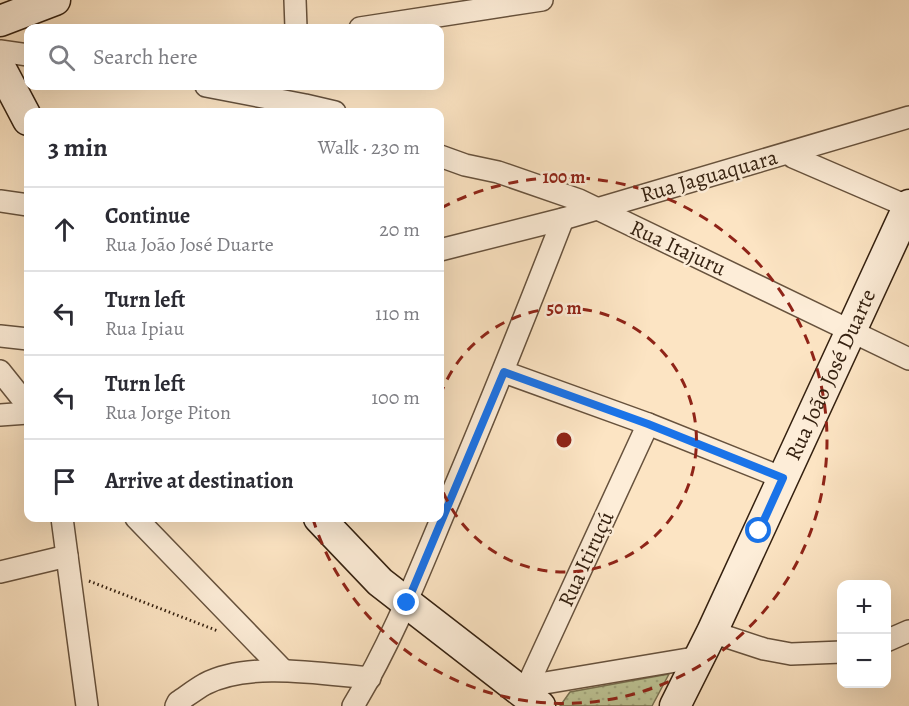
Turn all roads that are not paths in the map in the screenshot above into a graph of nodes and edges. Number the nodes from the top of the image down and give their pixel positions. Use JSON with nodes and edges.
{"nodes":[{"id":1,"x":55,"y":0,"type":"edge"},
{"id":2,"x":295,"y":0,"type":"edge"},
{"id":3,"x":542,"y":0,"type":"edge"},
{"id":4,"x":0,"y":21,"type":"edge"},
{"id":5,"x":296,"y":24,"type":"edge"},
{"id":6,"x":386,"y":24,"type":"edge"},
{"id":7,"x":0,"y":51,"type":"edge"},
{"id":8,"x":24,"y":54,"type":"edge"},
{"id":9,"x":0,"y":67,"type":"edge"},
{"id":10,"x":227,"y":90,"type":"edge"},
{"id":11,"x":318,"y":108,"type":"edge"},
{"id":12,"x":24,"y":112,"type":"edge"},
{"id":13,"x":909,"y":117,"type":"edge"},
{"id":14,"x":793,"y":156,"type":"dead end"},
{"id":15,"x":444,"y":157,"type":"edge"},
{"id":16,"x":0,"y":201,"type":"edge"},
{"id":17,"x":24,"y":204,"type":"edge"},
{"id":18,"x":909,"y":206,"type":"edge"},
{"id":19,"x":596,"y":209,"type":"junction"},
{"id":20,"x":563,"y":219,"type":"junction"},
{"id":21,"x":444,"y":249,"type":"edge"},
{"id":22,"x":852,"y":331,"type":"junction"},
{"id":23,"x":0,"y":336,"type":"edge"},
{"id":24,"x":24,"y":339,"type":"edge"},
{"id":25,"x":909,"y":359,"type":"edge"},
{"id":26,"x":0,"y":371,"type":"edge"},
{"id":27,"x":504,"y":372,"type":"junction"},
{"id":28,"x":24,"y":401,"type":"edge"},
{"id":29,"x":24,"y":413,"type":"edge"},
{"id":30,"x":0,"y":415,"type":"edge"},
{"id":31,"x":648,"y":424,"type":"junction"},
{"id":32,"x":783,"y":478,"type":"junction"},
{"id":33,"x":444,"y":515,"type":"edge"},
{"id":34,"x":63,"y":522,"type":"edge"},
{"id":35,"x":140,"y":522,"type":"edge"},
{"id":36,"x":324,"y":522,"type":"edge"},
{"id":37,"x":441,"y":522,"type":"edge"},
{"id":38,"x":69,"y":565,"type":"junction"},
{"id":39,"x":0,"y":572,"type":"edge"},
{"id":40,"x":407,"y":603,"type":"junction"},
{"id":41,"x":909,"y":631,"type":"edge"},
{"id":42,"x":891,"y":640,"type":"edge"},
{"id":43,"x":706,"y":645,"type":"junction"},
{"id":44,"x":837,"y":652,"type":"edge"},
{"id":45,"x":283,"y":670,"type":"junction"},
{"id":46,"x":370,"y":678,"type":"junction"},
{"id":47,"x":530,"y":695,"type":"edge"},
{"id":48,"x":87,"y":706,"type":"edge"},
{"id":49,"x":176,"y":706,"type":"edge"},
{"id":50,"x":353,"y":706,"type":"edge"},
{"id":51,"x":675,"y":706,"type":"edge"}],
"edges":[{"from":1,"to":4,"type":"street"},
{"from":2,"to":5,"type":"street"},
{"from":3,"to":6,"type":"street"},
{"from":7,"to":8,"type":"street"},
{"from":9,"to":12,"type":"street"},
{"from":10,"to":11,"type":"street"},
{"from":13,"to":19,"type":"street","name":"Rua Jaguaquara"},
{"from":14,"to":18,"type":"street"},
{"from":15,"to":19,"type":"street","name":"Rua Itajuru"},
{"from":16,"to":17,"type":"street"},
{"from":18,"to":22,"type":"street","name":"Rua João José Duarte"},
{"from":19,"to":20,"type":"street","name":"Rua Jaguaquara"},
{"from":19,"to":22,"type":"street","name":"Rua Itajuru"},
{"from":20,"to":21,"type":"street","name":"Rua Jaguaquara"},
{"from":20,"to":27,"type":"street"},
{"from":22,"to":25,"type":"street","name":"Rua Itajuru"},
{"from":22,"to":32,"type":"street","name":"Rua João José Duarte"},
{"from":23,"to":24,"type":"street"},
{"from":26,"to":28,"type":"street"},
{"from":27,"to":31,"type":"street"},
{"from":27,"to":33,"type":"street"},
{"from":29,"to":30,"type":"street"},
{"from":31,"to":32,"type":"street"},
{"from":31,"to":47,"type":"street","name":"Rua Itiruçú"},
{"from":32,"to":43,"type":"street","name":"Rua João José Duarte"},
{"from":34,"to":38,"type":"street"},
{"from":35,"to":45,"type":"street"},
{"from":36,"to":40,"type":"street"},
{"from":37,"to":40,"type":"street"},
{"from":38,"to":39,"type":"street"},
{"from":38,"to":48,"type":"street"},
{"from":40,"to":46,"type":"street"},
{"from":40,"to":47,"type":"street"},
{"from":41,"to":42,"type":"street"},
{"from":43,"to":44,"type":"street"},
{"from":43,"to":47,"type":"street"},
{"from":43,"to":51,"type":"street","name":"Rua João José Duarte"},
{"from":45,"to":46,"type":"street"},
{"from":45,"to":49,"type":"street"},
{"from":46,"to":50,"type":"street"}]}
